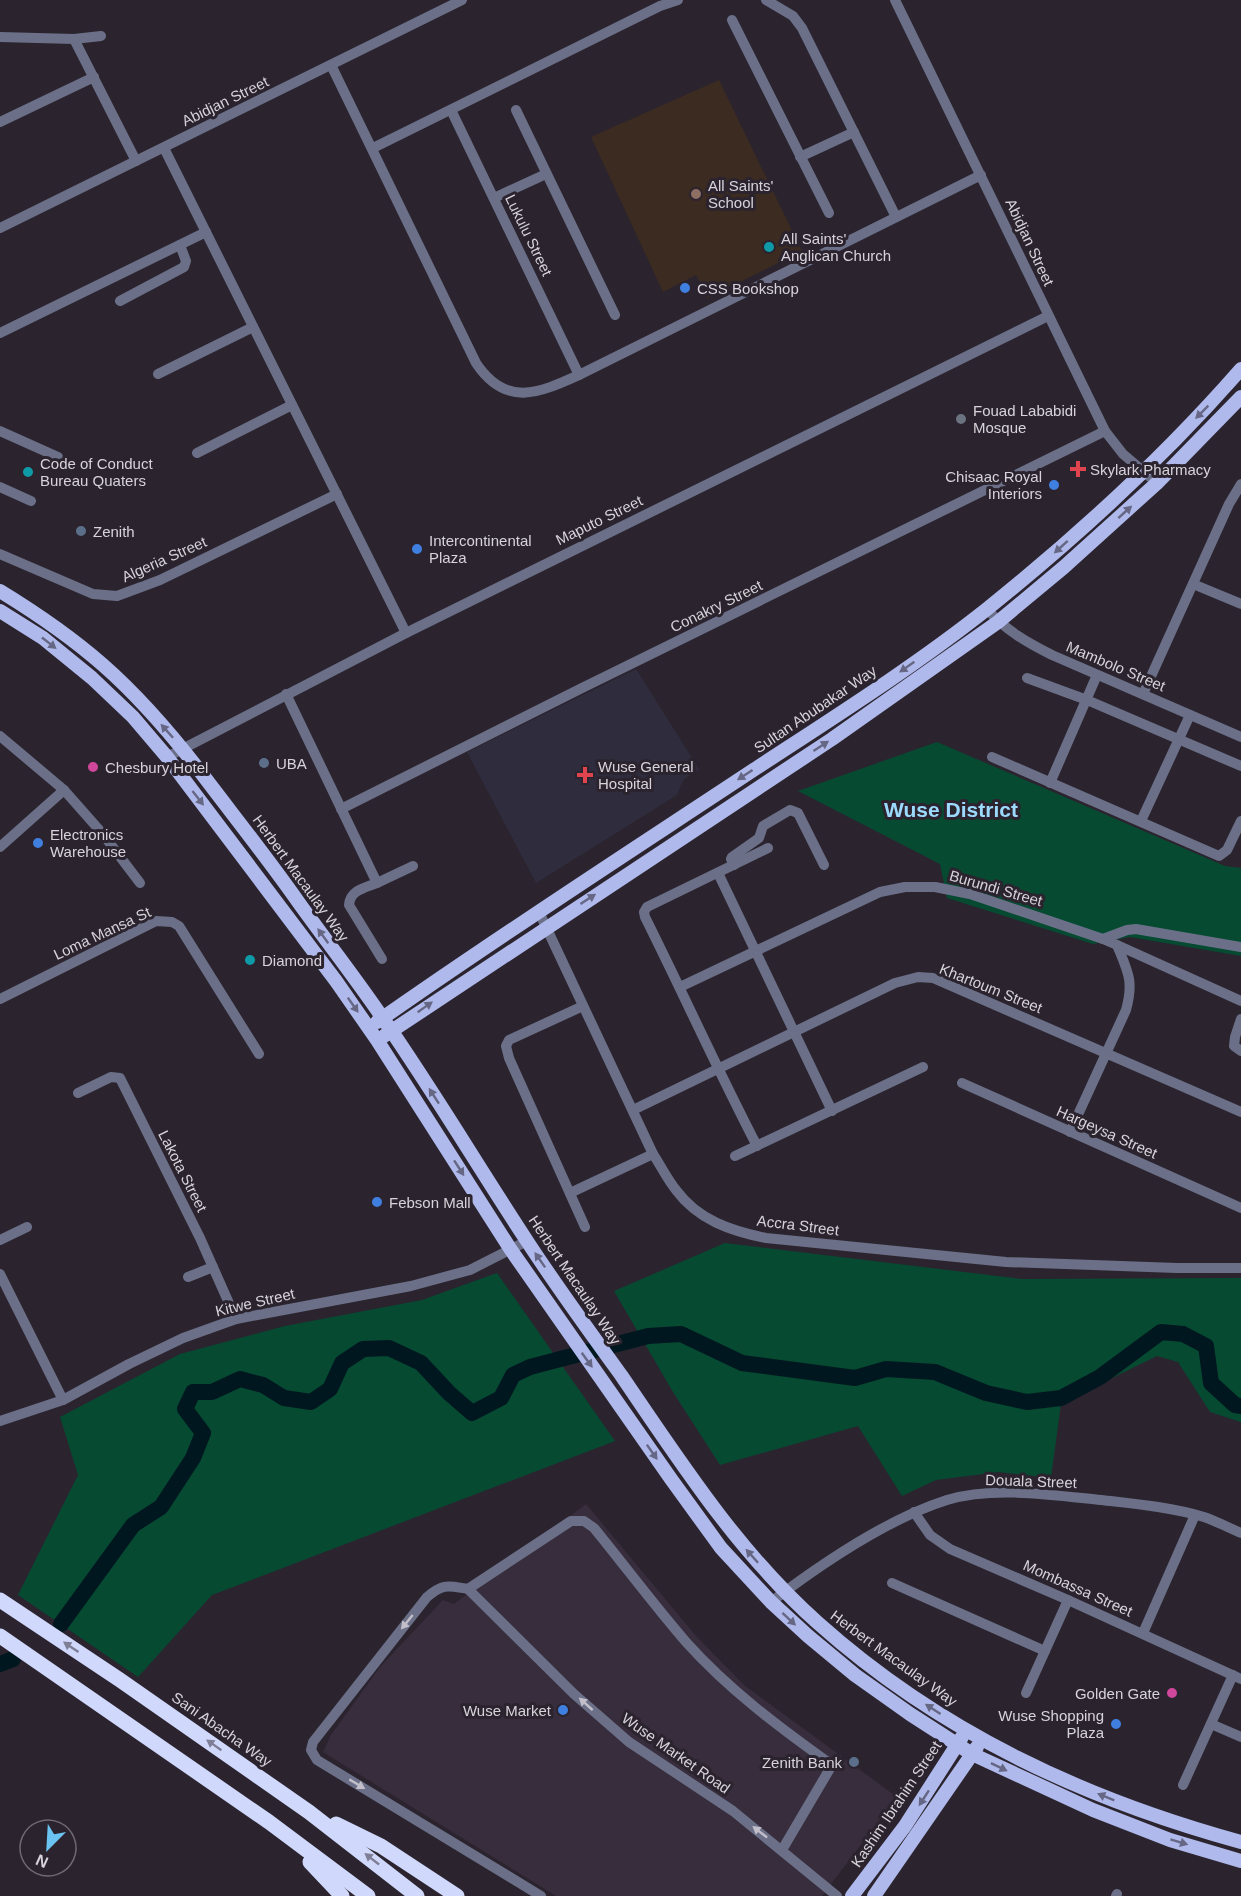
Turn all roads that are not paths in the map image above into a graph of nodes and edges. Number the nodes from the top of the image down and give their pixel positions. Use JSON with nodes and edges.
{"nodes":[{"id":1,"x":462,"y":0,"type":"edge"},
{"id":2,"x":678,"y":0,"type":"edge"},
{"id":3,"x":766,"y":0,"type":"edge"},
{"id":4,"x":895,"y":0,"type":"edge"},
{"id":5,"x":732,"y":20,"type":"dead end"},
{"id":6,"x":101,"y":36,"type":"dead end"},
{"id":7,"x":0,"y":37,"type":"edge"},
{"id":8,"x":74,"y":39,"type":"junction"},
{"id":9,"x":332,"y":65,"type":"junction"},
{"id":10,"x":94,"y":77,"type":"junction"},
{"id":11,"x":451,"y":110,"type":"junction"},
{"id":12,"x":516,"y":110,"type":"dead end"},
{"id":13,"x":0,"y":122,"type":"edge"},
{"id":14,"x":854,"y":132,"type":"junction"},
{"id":15,"x":164,"y":148,"type":"junction"},
{"id":16,"x":373,"y":148,"type":"junction"},
{"id":17,"x":800,"y":157,"type":"junction"},
{"id":18,"x":136,"y":161,"type":"junction"},
{"id":19,"x":546,"y":174,"type":"junction"},
{"id":20,"x":981,"y":175,"type":"junction"},
{"id":21,"x":494,"y":198,"type":"junction"},
{"id":22,"x":829,"y":213,"type":"dead end"},
{"id":23,"x":896,"y":217,"type":"junction"},
{"id":24,"x":0,"y":228,"type":"edge"},
{"id":25,"x":206,"y":232,"type":"junction"},
{"id":26,"x":180,"y":245,"type":"junction"},
{"id":27,"x":120,"y":301,"type":"dead end"},
{"id":28,"x":615,"y":315,"type":"dead end"},
{"id":29,"x":1048,"y":316,"type":"junction"},
{"id":30,"x":253,"y":327,"type":"junction"},
{"id":31,"x":0,"y":333,"type":"edge"},
{"id":32,"x":1241,"y":369,"type":"edge"},
{"id":33,"x":158,"y":374,"type":"dead end"},
{"id":34,"x":579,"y":375,"type":"junction"},
{"id":35,"x":1241,"y":397,"type":"edge"},
{"id":36,"x":292,"y":405,"type":"junction"},
{"id":37,"x":0,"y":431,"type":"edge"},
{"id":38,"x":1105,"y":431,"type":"junction"},
{"id":39,"x":196,"y":453,"type":"dead end"},
{"id":40,"x":58,"y":457,"type":"dead end"},
{"id":41,"x":1143,"y":471,"type":"junction"},
{"id":42,"x":1157,"y":483,"type":"junction"},
{"id":43,"x":1241,"y":484,"type":"edge"},
{"id":44,"x":0,"y":487,"type":"edge"},
{"id":45,"x":337,"y":494,"type":"junction"},
{"id":46,"x":31,"y":501,"type":"dead end"},
{"id":47,"x":1229,"y":504,"type":"junction"},
{"id":48,"x":1241,"y":510,"type":"edge"},
{"id":49,"x":0,"y":554,"type":"edge"},
{"id":50,"x":1193,"y":584,"type":"junction"},
{"id":51,"x":0,"y":591,"type":"edge"},
{"id":52,"x":1241,"y":604,"type":"edge"},
{"id":53,"x":987,"y":609,"type":"junction"},
{"id":54,"x":0,"y":611,"type":"edge"},
{"id":55,"x":998,"y":622,"type":"junction"},
{"id":56,"x":406,"y":633,"type":"junction"},
{"id":57,"x":1098,"y":675,"type":"junction"},
{"id":58,"x":1027,"y":678,"type":"dead end"},
{"id":59,"x":286,"y":694,"type":"junction"},
{"id":60,"x":1143,"y":694,"type":"junction"},
{"id":61,"x":1087,"y":700,"type":"junction"},
{"id":62,"x":1190,"y":715,"type":"junction"},
{"id":63,"x":0,"y":736,"type":"edge"},
{"id":64,"x":1241,"y":737,"type":"edge"},
{"id":65,"x":1179,"y":740,"type":"junction"},
{"id":66,"x":182,"y":748,"type":"junction"},
{"id":67,"x":167,"y":758,"type":"junction"},
{"id":68,"x":992,"y":758,"type":"dead end"},
{"id":69,"x":1241,"y":766,"type":"edge"},
{"id":70,"x":1050,"y":783,"type":"junction"},
{"id":71,"x":64,"y":790,"type":"junction"},
{"id":72,"x":341,"y":809,"type":"junction"},
{"id":73,"x":1141,"y":821,"type":"junction"},
{"id":74,"x":1241,"y":821,"type":"edge"},
{"id":75,"x":0,"y":847,"type":"edge"},
{"id":76,"x":768,"y":848,"type":"dead end"},
{"id":77,"x":734,"y":865,"type":"junction"},
{"id":78,"x":824,"y":865,"type":"dead end"},
{"id":79,"x":413,"y":866,"type":"dead end"},
{"id":80,"x":718,"y":873,"type":"junction"},
{"id":81,"x":140,"y":883,"type":"dead end"},
{"id":82,"x":377,"y":883,"type":"junction"},
{"id":83,"x":538,"y":912,"type":"junction"},
{"id":84,"x":546,"y":927,"type":"junction"},
{"id":85,"x":1103,"y":939,"type":"junction"},
{"id":86,"x":1117,"y":945,"type":"junction"},
{"id":87,"x":1241,"y":947,"type":"edge"},
{"id":88,"x":755,"y":951,"type":"junction"},
{"id":89,"x":382,"y":959,"type":"dead end"},
{"id":90,"x":680,"y":987,"type":"junction"},
{"id":91,"x":0,"y":999,"type":"edge"},
{"id":92,"x":1241,"y":1001,"type":"edge"},
{"id":93,"x":583,"y":1006,"type":"junction"},
{"id":94,"x":383,"y":1018,"type":"junction"},
{"id":95,"x":1241,"y":1019,"type":"edge"},
{"id":96,"x":369,"y":1028,"type":"junction"},
{"id":97,"x":392,"y":1031,"type":"junction"},
{"id":98,"x":794,"y":1031,"type":"junction"},
{"id":99,"x":377,"y":1040,"type":"junction"},
{"id":100,"x":1241,"y":1052,"type":"edge"},
{"id":101,"x":1107,"y":1053,"type":"junction"},
{"id":102,"x":260,"y":1054,"type":"dead end"},
{"id":103,"x":923,"y":1067,"type":"dead end"},
{"id":104,"x":717,"y":1068,"type":"junction"},
{"id":105,"x":962,"y":1083,"type":"dead end"},
{"id":106,"x":78,"y":1093,"type":"dead end"},
{"id":107,"x":633,"y":1110,"type":"junction"},
{"id":108,"x":832,"y":1111,"type":"junction"},
{"id":109,"x":1241,"y":1112,"type":"edge"},
{"id":110,"x":1070,"y":1132,"type":"junction"},
{"id":111,"x":757,"y":1146,"type":"junction"},
{"id":112,"x":653,"y":1154,"type":"junction"},
{"id":113,"x":735,"y":1156,"type":"dead end"},
{"id":114,"x":570,"y":1193,"type":"junction"},
{"id":115,"x":1241,"y":1208,"type":"edge"},
{"id":116,"x":27,"y":1227,"type":"dead end"},
{"id":117,"x":585,"y":1227,"type":"dead end"},
{"id":118,"x":0,"y":1240,"type":"edge"},
{"id":119,"x":527,"y":1241,"type":"junction"},
{"id":120,"x":511,"y":1250,"type":"junction"},
{"id":121,"x":213,"y":1267,"type":"junction"},
{"id":122,"x":1241,"y":1268,"type":"edge"},
{"id":123,"x":0,"y":1274,"type":"edge"},
{"id":124,"x":188,"y":1277,"type":"dead end"},
{"id":125,"x":236,"y":1319,"type":"junction"},
{"id":126,"x":63,"y":1400,"type":"junction"},
{"id":127,"x":0,"y":1421,"type":"edge"},
{"id":128,"x":914,"y":1512,"type":"junction"},
{"id":129,"x":1195,"y":1515,"type":"junction"},
{"id":130,"x":1241,"y":1533,"type":"edge"},
{"id":131,"x":892,"y":1583,"type":"dead end"},
{"id":132,"x":468,"y":1588,"type":"junction"},
{"id":133,"x":785,"y":1592,"type":"junction"},
{"id":134,"x":0,"y":1600,"type":"edge"},
{"id":135,"x":1068,"y":1600,"type":"junction"},
{"id":136,"x":771,"y":1602,"type":"junction"},
{"id":137,"x":1143,"y":1633,"type":"junction"},
{"id":138,"x":0,"y":1636,"type":"edge"},
{"id":139,"x":1045,"y":1651,"type":"junction"},
{"id":140,"x":1237,"y":1677,"type":"edge"},
{"id":141,"x":1026,"y":1693,"type":"dead end"},
{"id":142,"x":1211,"y":1724,"type":"junction"},
{"id":143,"x":966,"y":1730,"type":"junction"},
{"id":144,"x":1241,"y":1737,"type":"edge"},
{"id":145,"x":982,"y":1740,"type":"junction"},
{"id":146,"x":957,"y":1745,"type":"junction"},
{"id":147,"x":972,"y":1754,"type":"junction"},
{"id":148,"x":1183,"y":1785,"type":"dead end"},
{"id":149,"x":309,"y":1812,"type":"junction"},
{"id":150,"x":269,"y":1822,"type":"junction"},
{"id":151,"x":1241,"y":1842,"type":"edge"},
{"id":152,"x":782,"y":1850,"type":"junction"},
{"id":153,"x":1241,"y":1861,"type":"edge"},
{"id":154,"x":342,"y":1896,"type":"edge"},
{"id":155,"x":368,"y":1896,"type":"edge"},
{"id":156,"x":417,"y":1896,"type":"edge"},
{"id":157,"x":458,"y":1896,"type":"edge"},
{"id":158,"x":541,"y":1896,"type":"edge"},
{"id":159,"x":837,"y":1896,"type":"edge"},
{"id":160,"x":852,"y":1896,"type":"edge"},
{"id":161,"x":874,"y":1896,"type":"edge"}],
"edges":[{"from":1,"to":9,"type":"street","name":"Abidjan Street"},
{"from":2,"to":11,"type":"street"},
{"from":3,"to":14,"type":"street"},
{"from":4,"to":20,"type":"street","name":"Abidjan Street"},
{"from":5,"to":17,"type":"street"},
{"from":6,"to":8,"type":"street"},
{"from":7,"to":8,"type":"street"},
{"from":8,"to":10,"type":"street"},
{"from":9,"to":15,"type":"street","name":"Abidjan Street"},
{"from":9,"to":16,"type":"street"},
{"from":10,"to":13,"type":"street"},
{"from":10,"to":18,"type":"street"},
{"from":11,"to":16,"type":"street"},
{"from":11,"to":21,"type":"street","name":"Lukulu Street"},
{"from":12,"to":19,"type":"street"},
{"from":14,"to":17,"type":"street"},
{"from":14,"to":23,"type":"street"},
{"from":15,"to":18,"type":"street","name":"Abidjan Street"},
{"from":15,"to":25,"type":"street"},
{"from":16,"to":34,"type":"street"},
{"from":17,"to":22,"type":"street"},
{"from":18,"to":24,"type":"street","name":"Abidjan Street"},
{"from":19,"to":21,"type":"street"},
{"from":19,"to":28,"type":"street"},
{"from":20,"to":23,"type":"street"},
{"from":20,"to":29,"type":"street","name":"Abidjan Street"},
{"from":21,"to":34,"type":"street","name":"Lukulu Street"},
{"from":23,"to":34,"type":"street"},
{"from":25,"to":26,"type":"street"},
{"from":25,"to":30,"type":"street"},
{"from":26,"to":27,"type":"street"},
{"from":26,"to":31,"type":"street"},
{"from":29,"to":38,"type":"street","name":"Abidjan Street"},
{"from":29,"to":56,"type":"street","name":"Maputo Street"},
{"from":30,"to":33,"type":"street"},
{"from":30,"to":36,"type":"street"},
{"from":32,"to":41,"type":"main road","name":"Sultan Abubakar Way","one_way":true},
{"from":35,"to":42,"type":"main road"},
{"from":36,"to":39,"type":"street"},
{"from":36,"to":45,"type":"street"},
{"from":37,"to":40,"type":"street"},
{"from":38,"to":41,"type":"street","name":"Abidjan Street"},
{"from":38,"to":72,"type":"street","name":"Conakry Street"},
{"from":41,"to":42,"type":"street","name":"Abidjan Street"},
{"from":41,"to":53,"type":"main road","name":"Sultan Abubakar Way","one_way":true},
{"from":55,"to":42,"type":"main road","one_way":true},
{"from":43,"to":47,"type":"street"},
{"from":44,"to":46,"type":"street"},
{"from":45,"to":49,"type":"street","name":"Algeria Street"},
{"from":45,"to":56,"type":"street"},
{"from":47,"to":48,"type":"street"},
{"from":47,"to":50,"type":"street"},
{"from":50,"to":52,"type":"street"},
{"from":50,"to":60,"type":"street"},
{"from":66,"to":51,"type":"main road","name":"Herbert Macaulay Way","one_way":true},
{"from":53,"to":55,"type":"street","name":"Mambolo Street"},
{"from":53,"to":83,"type":"main road","name":"Sultan Abubakar Way","one_way":true},
{"from":54,"to":67,"type":"main road","one_way":true},
{"from":55,"to":57,"type":"street","name":"Mambolo Street"},
{"from":84,"to":55,"type":"main road","one_way":true},
{"from":56,"to":59,"type":"street","name":"Maputo Street"},
{"from":57,"to":60,"type":"street","name":"Mambolo Street"},
{"from":57,"to":61,"type":"street"},
{"from":58,"to":61,"type":"street"},
{"from":59,"to":66,"type":"street","name":"Maputo Street"},
{"from":59,"to":72,"type":"street"},
{"from":60,"to":62,"type":"street","name":"Mambolo Street"},
{"from":61,"to":65,"type":"street"},
{"from":61,"to":70,"type":"street"},
{"from":62,"to":64,"type":"street","name":"Mambolo Street"},
{"from":62,"to":65,"type":"street"},
{"from":63,"to":71,"type":"street"},
{"from":65,"to":69,"type":"street"},
{"from":65,"to":73,"type":"street"},
{"from":66,"to":67,"type":"street","name":"Maputo Street"},
{"from":94,"to":66,"type":"main road","name":"Herbert Macaulay Way","one_way":true},
{"from":67,"to":96,"type":"main road","one_way":true},
{"from":68,"to":70,"type":"street"},
{"from":70,"to":73,"type":"street"},
{"from":71,"to":75,"type":"street"},
{"from":71,"to":81,"type":"street"},
{"from":72,"to":82,"type":"street"},
{"from":73,"to":74,"type":"street"},
{"from":76,"to":77,"type":"street"},
{"from":77,"to":78,"type":"street"},
{"from":77,"to":80,"type":"street"},
{"from":79,"to":82,"type":"street"},
{"from":80,"to":88,"type":"street"},
{"from":80,"to":90,"type":"street"},
{"from":82,"to":89,"type":"street"},
{"from":83,"to":84,"type":"street","name":"Accra Street"},
{"from":83,"to":94,"type":"main road","name":"Sultan Abubakar Way"},
{"from":84,"to":93,"type":"street","name":"Accra Street"},
{"from":97,"to":84,"type":"main road","one_way":true},
{"from":85,"to":86,"type":"street","name":"Burundi Street"},
{"from":85,"to":87,"type":"street"},
{"from":85,"to":88,"type":"street","name":"Burundi Street"},
{"from":86,"to":92,"type":"street","name":"Burundi Street"},
{"from":86,"to":101,"type":"street"},
{"from":88,"to":90,"type":"street","name":"Burundi Street"},
{"from":88,"to":98,"type":"street"},
{"from":90,"to":104,"type":"street"},
{"from":91,"to":102,"type":"street","name":"Loma Mansa St"},
{"from":93,"to":107,"type":"street","name":"Accra Street"},
{"from":93,"to":114,"type":"street"},
{"from":94,"to":96,"type":"main road","name":"Sultan Abubakar Way"},
{"from":94,"to":97,"type":"main road","name":"Herbert Macaulay Way"},
{"from":95,"to":100,"type":"street"},
{"from":96,"to":99,"type":"main road"},
{"from":97,"to":99,"type":"main road"},
{"from":119,"to":97,"type":"main road","name":"Herbert Macaulay Way","one_way":true},
{"from":98,"to":101,"type":"street","name":"Khartoum Street"},
{"from":98,"to":104,"type":"street","name":"Khartoum Street"},
{"from":98,"to":108,"type":"street"},
{"from":99,"to":120,"type":"main road","one_way":true},
{"from":101,"to":109,"type":"street","name":"Khartoum Street"},
{"from":101,"to":110,"type":"street"},
{"from":103,"to":108,"type":"street"},
{"from":104,"to":107,"type":"street","name":"Khartoum Street"},
{"from":104,"to":111,"type":"street"},
{"from":105,"to":110,"type":"street","name":"Hargeysa Street"},
{"from":106,"to":121,"type":"street","name":"Lakota Street"},
{"from":107,"to":112,"type":"street","name":"Accra Street"},
{"from":108,"to":111,"type":"street"},
{"from":110,"to":115,"type":"street","name":"Hargeysa Street"},
{"from":111,"to":113,"type":"street"},
{"from":112,"to":114,"type":"street"},
{"from":112,"to":122,"type":"street","name":"Accra Street"},
{"from":114,"to":117,"type":"street"},
{"from":116,"to":118,"type":"street"},
{"from":119,"to":120,"type":"street","name":"Kitwe Street"},
{"from":133,"to":119,"type":"main road","name":"Herbert Macaulay Way","one_way":true},
{"from":120,"to":125,"type":"street","name":"Kitwe Street"},
{"from":120,"to":136,"type":"main road","one_way":true},
{"from":121,"to":124,"type":"street"},
{"from":121,"to":125,"type":"street","name":"Lakota Street"},
{"from":123,"to":126,"type":"street"},
{"from":125,"to":126,"type":"street","name":"Kitwe Street"},
{"from":126,"to":127,"type":"street","name":"Kitwe Street"},
{"from":128,"to":129,"type":"street","name":"Douala Street"},
{"from":128,"to":133,"type":"street","name":"Douala Street"},
{"from":128,"to":135,"type":"street","name":"Mombassa Street"},
{"from":129,"to":130,"type":"street","name":"Douala Street"},
{"from":129,"to":137,"type":"street"},
{"from":131,"to":139,"type":"street"},
{"from":152,"to":132,"type":"street","name":"Wuse Market Road","one_way":true},
{"from":132,"to":152,"type":"street"},
{"from":132,"to":158,"type":"street","one_way":true},
{"from":133,"to":136,"type":"street","name":"Douala Street"},
{"from":143,"to":133,"type":"main road","name":"Herbert Macaulay Way","one_way":true},
{"from":149,"to":134,"type":"highway","name":"Sani Abacha Way","one_way":true},
{"from":135,"to":137,"type":"street","name":"Mombassa Street"},
{"from":135,"to":139,"type":"street"},
{"from":136,"to":146,"type":"main road","one_way":true},
{"from":137,"to":140,"type":"street","name":"Mombassa Street"},
{"from":138,"to":150,"type":"highway"},
{"from":139,"to":141,"type":"street"},
{"from":140,"to":142,"type":"street"},
{"from":142,"to":144,"type":"street"},
{"from":142,"to":148,"type":"street"},
{"from":143,"to":145,"type":"main road","name":"Herbert Macaulay Way"},
{"from":143,"to":146,"type":"main road","name":"Kashim Ibrahim Street"},
{"from":145,"to":147,"type":"main road"},
{"from":151,"to":145,"type":"main road","name":"Herbert Macaulay Way","one_way":true},
{"from":146,"to":147,"type":"main road"},
{"from":146,"to":160,"type":"main road","name":"Kashim Ibrahim Street","one_way":true},
{"from":147,"to":153,"type":"main road","one_way":true},
{"from":147,"to":161,"type":"main road"},
{"from":156,"to":149,"type":"highway","name":"Sani Abacha Way","one_way":true},
{"from":149,"to":157,"type":"highway"},
{"from":150,"to":154,"type":"highway"},
{"from":150,"to":155,"type":"highway"},
{"from":152,"to":159,"type":"street","name":"Wuse Market Road"}]}
